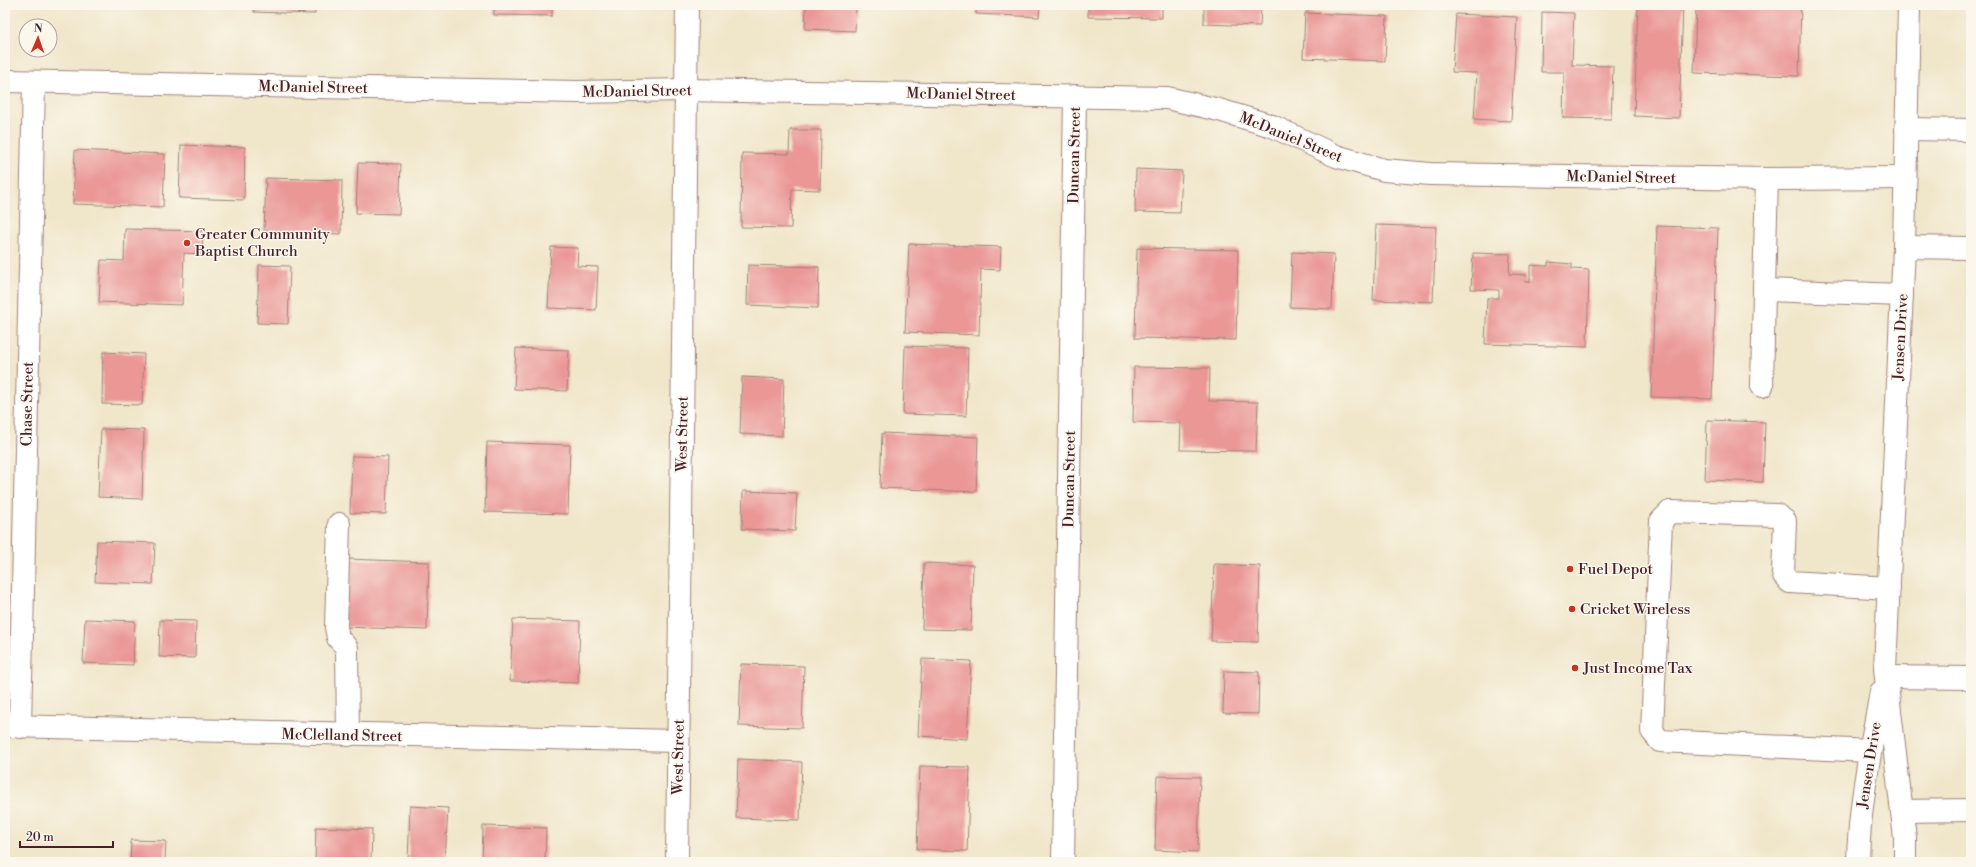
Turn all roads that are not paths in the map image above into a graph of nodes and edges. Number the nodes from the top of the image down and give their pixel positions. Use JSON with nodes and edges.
{"nodes":[{"id":1,"x":687,"y":5,"type":"edge"},
{"id":2,"x":1909,"y":5,"type":"edge"},
{"id":3,"x":5,"y":81,"type":"edge"},
{"id":4,"x":34,"y":82,"type":"junction"},
{"id":5,"x":686,"y":90,"type":"junction"},
{"id":6,"x":1075,"y":96,"type":"junction"},
{"id":7,"x":1906,"y":129,"type":"junction"},
{"id":8,"x":1971,"y":130,"type":"edge"},
{"id":9,"x":1905,"y":178,"type":"junction"},
{"id":10,"x":1767,"y":179,"type":"junction"},
{"id":11,"x":1904,"y":247,"type":"junction"},
{"id":12,"x":1971,"y":248,"type":"edge"},
{"id":13,"x":1764,"y":290,"type":"junction"},
{"id":14,"x":1902,"y":295,"type":"junction"},
{"id":15,"x":1762,"y":386,"type":"dead end"},
{"id":16,"x":338,"y":524,"type":"dead end"},
{"id":17,"x":1889,"y":588,"type":"junction"},
{"id":18,"x":1886,"y":673,"type":"junction"},
{"id":19,"x":1971,"y":678,"type":"edge"},
{"id":20,"x":12,"y":726,"type":"edge"},
{"id":21,"x":348,"y":735,"type":"junction"},
{"id":22,"x":678,"y":741,"type":"junction"},
{"id":23,"x":1870,"y":751,"type":"junction"},
{"id":24,"x":1971,"y":810,"type":"edge"},
{"id":25,"x":1902,"y":811,"type":"junction"},
{"id":26,"x":677,"y":862,"type":"edge"},
{"id":27,"x":1063,"y":862,"type":"edge"},
{"id":28,"x":1858,"y":862,"type":"edge"},
{"id":29,"x":1905,"y":862,"type":"edge"}],
"edges":[{"from":1,"to":5,"type":"street","name":"West Street"},
{"from":2,"to":7,"type":"street","name":"Jensen Drive"},
{"from":3,"to":4,"type":"street","name":"McDaniel Street"},
{"from":4,"to":5,"type":"street","name":"McDaniel Street"},
{"from":4,"to":20,"type":"street","name":"Chase Street"},
{"from":5,"to":6,"type":"street","name":"McDaniel Street"},
{"from":5,"to":22,"type":"street","name":"West Street"},
{"from":6,"to":10,"type":"street","name":"McDaniel Street"},
{"from":6,"to":27,"type":"street","name":"Duncan Street"},
{"from":7,"to":8,"type":"street"},
{"from":7,"to":9,"type":"street","name":"Jensen Drive"},
{"from":9,"to":10,"type":"street","name":"McDaniel Street"},
{"from":9,"to":11,"type":"street","name":"Jensen Drive"},
{"from":10,"to":13,"type":"street"},
{"from":11,"to":12,"type":"street"},
{"from":11,"to":14,"type":"street","name":"Jensen Drive"},
{"from":13,"to":14,"type":"street"},
{"from":13,"to":15,"type":"street"},
{"from":14,"to":17,"type":"street","name":"Jensen Drive"},
{"from":16,"to":21,"type":"street"},
{"from":17,"to":18,"type":"street","name":"Jensen Drive"},
{"from":17,"to":23,"type":"street"},
{"from":18,"to":19,"type":"street"},
{"from":18,"to":23,"type":"street","name":"Jensen Drive"},
{"from":18,"to":25,"type":"street","name":"Jensen Drive"},
{"from":20,"to":21,"type":"street","name":"McClelland Street"},
{"from":21,"to":22,"type":"street","name":"McClelland Street"},
{"from":22,"to":26,"type":"street","name":"West Street"},
{"from":23,"to":28,"type":"street","name":"Jensen Drive"},
{"from":24,"to":25,"type":"street"},
{"from":25,"to":29,"type":"street","name":"Jensen Drive"}]}
